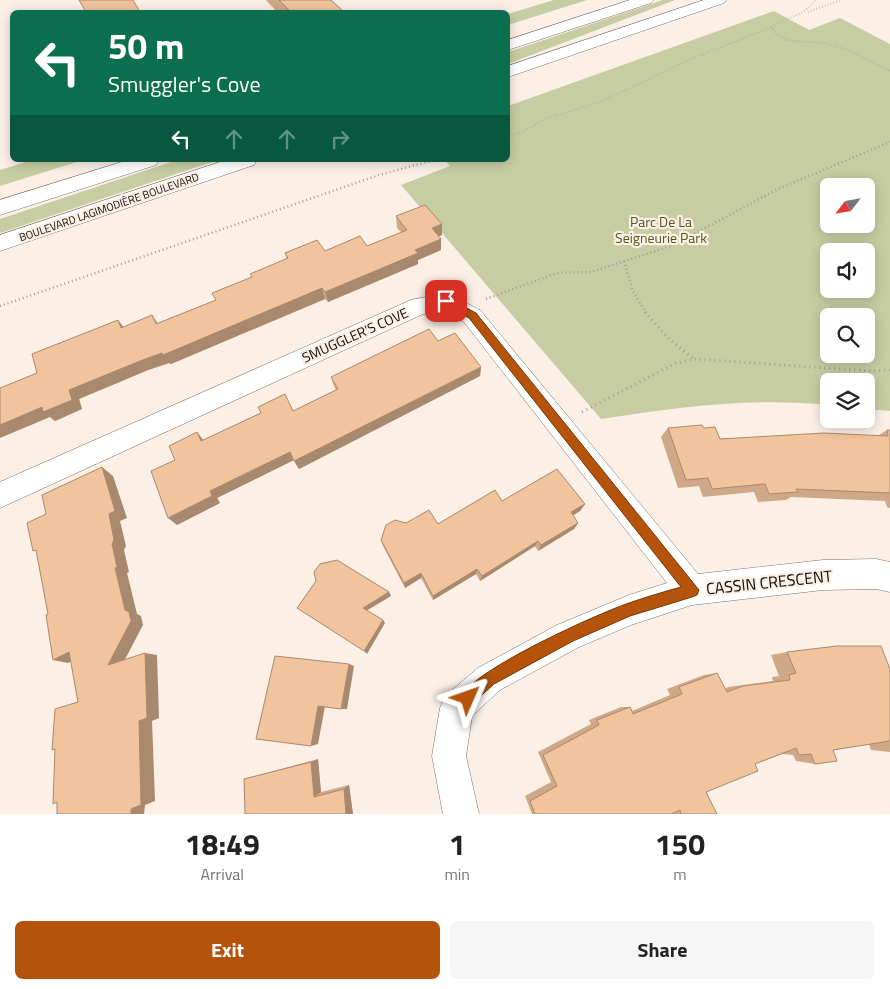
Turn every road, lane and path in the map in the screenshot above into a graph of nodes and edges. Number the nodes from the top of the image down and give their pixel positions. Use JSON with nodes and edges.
{"nodes":[{"id":1,"x":646,"y":0,"type":"edge"},
{"id":2,"x":719,"y":0,"type":"edge"},
{"id":3,"x":815,"y":0,"type":"edge"},
{"id":4,"x":841,"y":0,"type":"edge"},
{"id":5,"x":808,"y":12,"type":"junction"},
{"id":6,"x":772,"y":27,"type":"junction"},
{"id":7,"x":510,"y":43,"type":"edge"},
{"id":8,"x":510,"y":71,"type":"edge"},
{"id":9,"x":890,"y":71,"type":"edge"},
{"id":10,"x":510,"y":136,"type":"edge"},
{"id":11,"x":890,"y":142,"type":"edge"},
{"id":12,"x":142,"y":162,"type":"edge"},
{"id":13,"x":240,"y":162,"type":"edge"},
{"id":14,"x":427,"y":162,"type":"edge"},
{"id":15,"x":0,"y":208,"type":"edge"},
{"id":16,"x":0,"y":244,"type":"edge"},
{"id":17,"x":624,"y":261,"type":"junction"},
{"id":18,"x":0,"y":306,"type":"edge"},
{"id":19,"x":466,"y":312,"type":"junction"},
{"id":20,"x":695,"y":359,"type":"junction"},
{"id":21,"x":890,"y":370,"type":"edge"},
{"id":22,"x":559,"y":425,"type":"junction"},
{"id":23,"x":0,"y":495,"type":"edge"},
{"id":24,"x":890,"y":577,"type":"edge"},
{"id":25,"x":692,"y":590,"type":"junction"},
{"id":26,"x":461,"y":814,"type":"edge"}],
"edges":[{"from":1,"to":7,"type":"main road"},
{"from":2,"to":8,"type":"main road"},
{"from":3,"to":5,"type":"path"},
{"from":4,"to":5,"type":"path"},
{"from":5,"to":6,"type":"path"},
{"from":6,"to":9,"type":"path"},
{"from":6,"to":10,"type":"path"},
{"from":11,"to":17,"type":"path"},
{"from":12,"to":15,"type":"main road"},
{"from":13,"to":16,"type":"main road","name":"BOULEVARD LAGIMODIÈRE BOULEVARD"},
{"from":14,"to":18,"type":"path"},
{"from":17,"to":19,"type":"path"},
{"from":17,"to":20,"type":"path"},
{"from":19,"to":22,"type":"street","name":"SMUGGLER'S COVE"},
{"from":19,"to":23,"type":"street","name":"SMUGGLER'S COVE"},
{"from":20,"to":21,"type":"path"},
{"from":20,"to":22,"type":"path"},
{"from":22,"to":25,"type":"street","name":"SMUGGLER'S COVE"},
{"from":24,"to":25,"type":"street","name":"CASSIN CRESCENT"},
{"from":25,"to":26,"type":"street","name":"CASSIN CRESCENT"}]}
